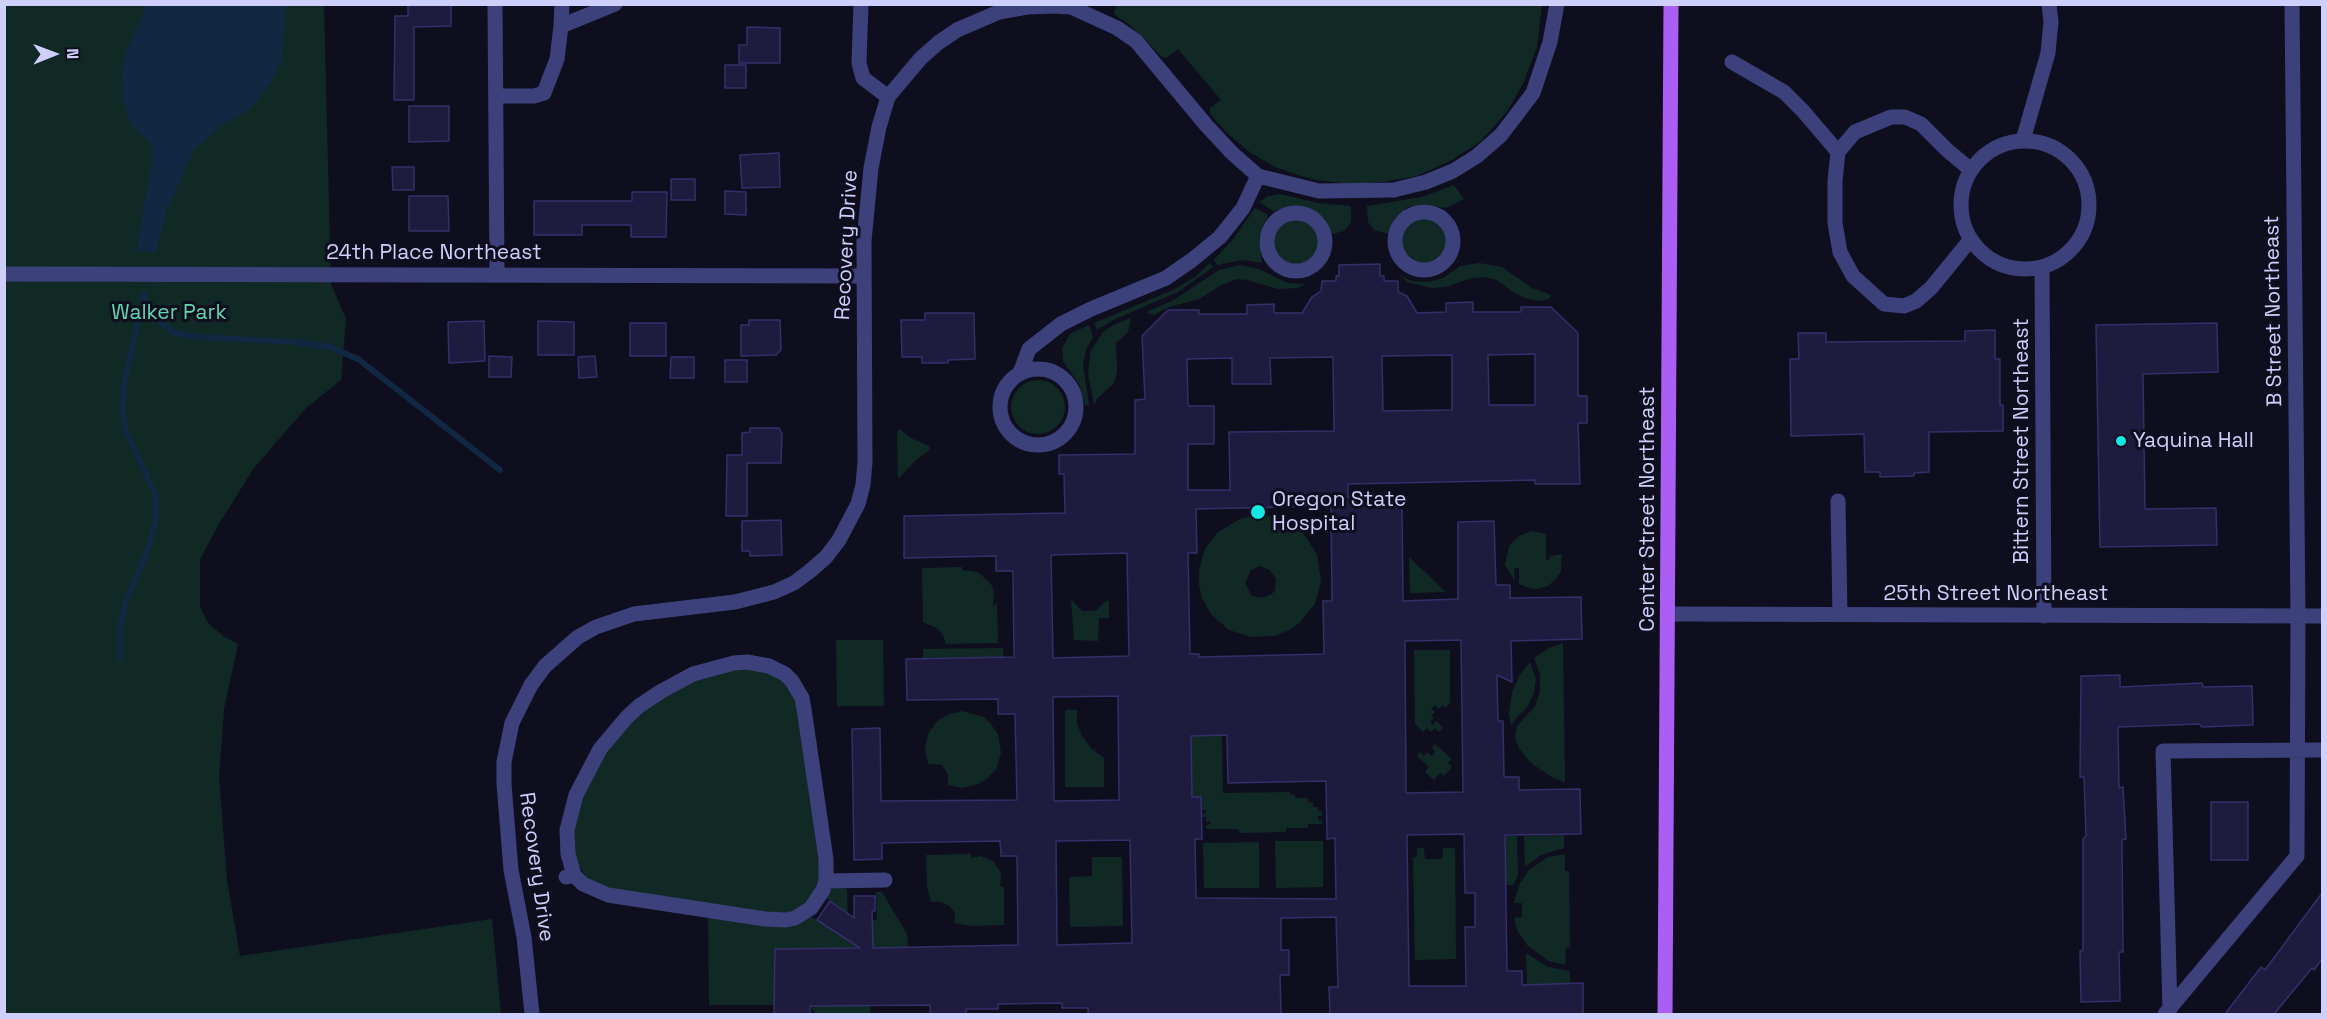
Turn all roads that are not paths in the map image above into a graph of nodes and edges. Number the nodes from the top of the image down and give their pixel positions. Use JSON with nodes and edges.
{"nodes":[{"id":1,"x":495,"y":4,"type":"edge"},
{"id":2,"x":562,"y":4,"type":"edge"},
{"id":3,"x":615,"y":4,"type":"edge"},
{"id":4,"x":861,"y":4,"type":"edge"},
{"id":5,"x":1557,"y":4,"type":"edge"},
{"id":6,"x":1671,"y":4,"type":"edge"},
{"id":7,"x":2049,"y":4,"type":"edge"},
{"id":8,"x":2292,"y":4,"type":"edge"},
{"id":9,"x":1088,"y":9,"type":"edge"},
{"id":10,"x":561,"y":26,"type":"junction"},
{"id":11,"x":1732,"y":62,"type":"dead end"},
{"id":12,"x":495,"y":96,"type":"junction"},
{"id":13,"x":888,"y":97,"type":"junction"},
{"id":14,"x":2023,"y":140,"type":"junction"},
{"id":15,"x":1838,"y":152,"type":"junction"},
{"id":16,"x":1971,"y":170,"type":"junction"},
{"id":17,"x":1258,"y":176,"type":"junction"},
{"id":18,"x":1971,"y":239,"type":"junction"},
{"id":19,"x":2042,"y":267,"type":"junction"},
{"id":20,"x":4,"y":274,"type":"edge"},
{"id":21,"x":497,"y":274,"type":"junction"},
{"id":22,"x":863,"y":276,"type":"junction"},
{"id":23,"x":1020,"y":373,"type":"junction"},
{"id":24,"x":1838,"y":501,"type":"dead end"},
{"id":25,"x":1669,"y":614,"type":"junction"},
{"id":26,"x":1840,"y":615,"type":"junction"},
{"id":27,"x":2044,"y":616,"type":"junction"},
{"id":28,"x":2298,"y":616,"type":"junction"},
{"id":29,"x":2322,"y":616,"type":"edge"},
{"id":30,"x":2322,"y":750,"type":"edge"},
{"id":31,"x":2298,"y":751,"type":"junction"},
{"id":32,"x":885,"y":880,"type":"dead end"},
{"id":33,"x":826,"y":881,"type":"junction"},
{"id":34,"x":2167,"y":1012,"type":"edge"},
{"id":35,"x":532,"y":1014,"type":"edge"},
{"id":36,"x":1665,"y":1014,"type":"edge"}],
"edges":[{"from":1,"to":12,"type":"street"},
{"from":2,"to":10,"type":"street"},
{"from":3,"to":10,"type":"street"},
{"from":4,"to":13,"type":"street"},
{"from":5,"to":17,"type":"street","name":"Recovery Drive"},
{"from":6,"to":25,"type":"main road","name":"Center Street Northeast"},
{"from":7,"to":14,"type":"street"},
{"from":8,"to":28,"type":"street","name":"B Street Northeast"},
{"from":9,"to":13,"type":"street","name":"Recovery Drive"},
{"from":9,"to":17,"type":"street","name":"Recovery Drive"},
{"from":10,"to":12,"type":"street"},
{"from":11,"to":15,"type":"street"},
{"from":12,"to":21,"type":"street"},
{"from":13,"to":22,"type":"street","name":"Recovery Drive"},
{"from":14,"to":16,"type":"street"},
{"from":14,"to":19,"type":"street"},
{"from":15,"to":16,"type":"street"},
{"from":15,"to":18,"type":"street"},
{"from":16,"to":18,"type":"street"},
{"from":17,"to":23,"type":"street"},
{"from":18,"to":19,"type":"street"},
{"from":19,"to":27,"type":"street","name":"Bittern Street Northeast"},
{"from":20,"to":21,"type":"street","name":"24th Place Northeast"},
{"from":21,"to":22,"type":"street","name":"24th Place Northeast"},
{"from":22,"to":35,"type":"street","name":"Recovery Drive"},
{"from":23,"to":23,"type":"street"},
{"from":24,"to":26,"type":"street"},
{"from":25,"to":26,"type":"street","name":"25th Street Northeast"},
{"from":25,"to":36,"type":"main road","name":"Center Street Northeast"},
{"from":26,"to":27,"type":"street","name":"25th Street Northeast"},
{"from":27,"to":28,"type":"street","name":"25th Street Northeast"},
{"from":28,"to":29,"type":"street","name":"25th Street Northeast"},
{"from":28,"to":31,"type":"street","name":"B Street Northeast"},
{"from":30,"to":31,"type":"street"},
{"from":31,"to":34,"type":"street","name":"B Street Northeast"},
{"from":31,"to":34,"type":"street"},
{"from":32,"to":33,"type":"street"},
{"from":33,"to":33,"type":"street"}]}
